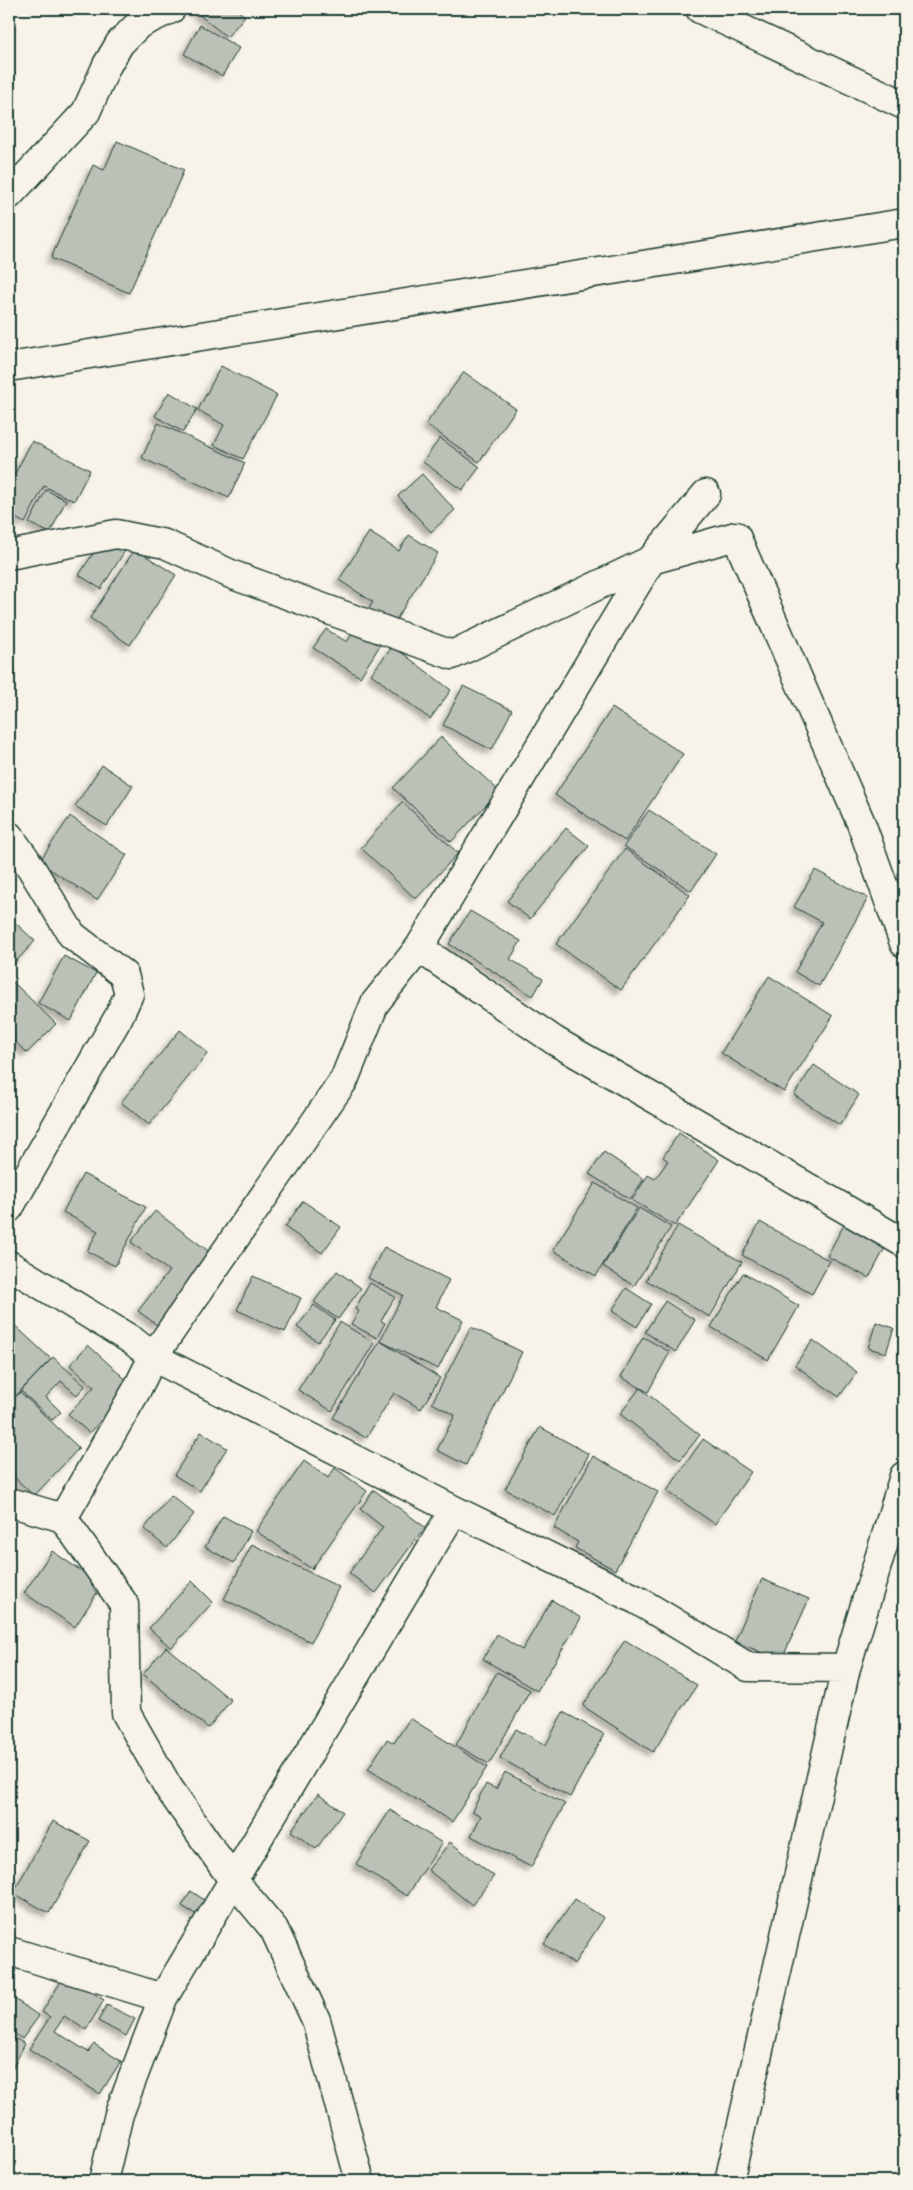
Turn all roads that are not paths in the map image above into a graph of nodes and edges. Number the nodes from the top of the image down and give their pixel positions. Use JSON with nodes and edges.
{"nodes":[{"id":1,"x":171,"y":9,"type":"edge"},
{"id":2,"x":700,"y":9,"type":"edge"},
{"id":3,"x":904,"y":105,"type":"edge"},
{"id":4,"x":9,"y":195,"type":"edge"},
{"id":5,"x":904,"y":223,"type":"edge"},
{"id":6,"x":9,"y":366,"type":"edge"},
{"id":7,"x":706,"y":494,"type":"dead end"},
{"id":8,"x":9,"y":555,"type":"edge"},
{"id":9,"x":651,"y":560,"type":"junction"},
{"id":10,"x":9,"y":836,"type":"edge"},
{"id":11,"x":904,"y":943,"type":"edge"},
{"id":12,"x":419,"y":948,"type":"junction"},
{"id":13,"x":9,"y":1208,"type":"edge"},
{"id":14,"x":904,"y":1242,"type":"edge"},
{"id":15,"x":9,"y":1265,"type":"edge"},
{"id":16,"x":153,"y":1357,"type":"junction"},
{"id":17,"x":904,"y":1476,"type":"edge"},
{"id":18,"x":9,"y":1502,"type":"edge"},
{"id":19,"x":454,"y":1510,"type":"junction"},
{"id":20,"x":63,"y":1518,"type":"junction"},
{"id":21,"x":846,"y":1668,"type":"junction"},
{"id":22,"x":233,"y":1880,"type":"junction"},
{"id":23,"x":9,"y":1951,"type":"edge"},
{"id":24,"x":163,"y":1998,"type":"junction"},
{"id":25,"x":103,"y":2181,"type":"edge"},
{"id":26,"x":360,"y":2181,"type":"edge"},
{"id":27,"x":729,"y":2181,"type":"edge"}],
"edges":[{"from":1,"to":4,"type":"street"},
{"from":2,"to":3,"type":"street"},
{"from":5,"to":6,"type":"street"},
{"from":7,"to":9,"type":"street"},
{"from":8,"to":9,"type":"street"},
{"from":9,"to":11,"type":"street"},
{"from":9,"to":12,"type":"street"},
{"from":10,"to":13,"type":"street"},
{"from":12,"to":14,"type":"street"},
{"from":12,"to":16,"type":"street"},
{"from":15,"to":16,"type":"street"},
{"from":16,"to":19,"type":"street"},
{"from":16,"to":20,"type":"street"},
{"from":17,"to":21,"type":"street"},
{"from":18,"to":20,"type":"street"},
{"from":19,"to":21,"type":"street"},
{"from":19,"to":22,"type":"street"},
{"from":20,"to":22,"type":"street"},
{"from":21,"to":27,"type":"street"},
{"from":22,"to":24,"type":"street"},
{"from":22,"to":26,"type":"street"},
{"from":23,"to":24,"type":"street"},
{"from":24,"to":25,"type":"street"}]}
